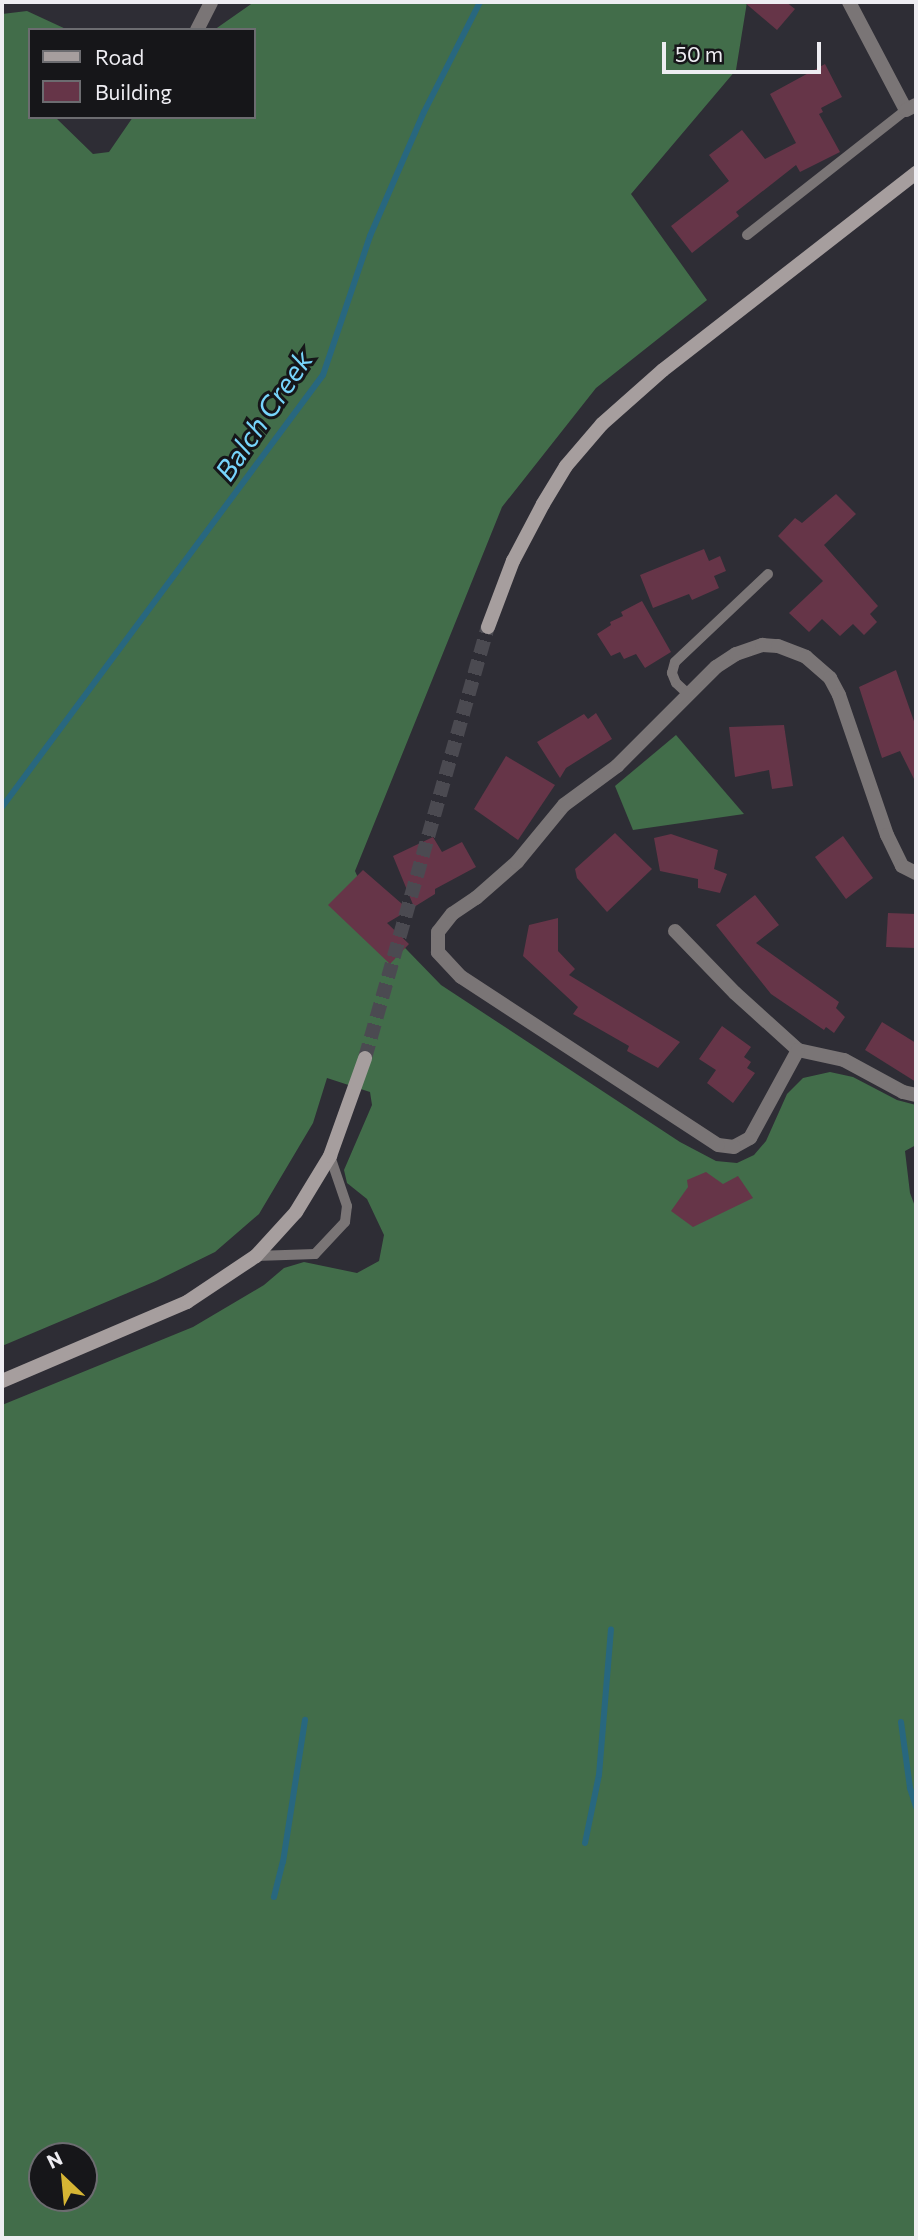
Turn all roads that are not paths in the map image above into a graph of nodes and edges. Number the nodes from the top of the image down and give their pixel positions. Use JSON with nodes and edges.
{"nodes":[{"id":1,"x":211,"y":2,"type":"edge"},
{"id":2,"x":849,"y":2,"type":"edge"},
{"id":3,"x":198,"y":28,"type":"edge"},
{"id":4,"x":911,"y":107,"type":"edge"},
{"id":5,"x":916,"y":173,"type":"edge"},
{"id":6,"x":747,"y":235,"type":"dead end"},
{"id":7,"x":768,"y":574,"type":"dead end"},
{"id":8,"x":488,"y":627,"type":"tunnel mouth"},
{"id":9,"x":688,"y":694,"type":"junction"},
{"id":10,"x":916,"y":873,"type":"edge"},
{"id":11,"x":675,"y":931,"type":"dead end"},
{"id":12,"x":798,"y":1050,"type":"junction"},
{"id":13,"x":365,"y":1058,"type":"tunnel mouth"},
{"id":14,"x":916,"y":1096,"type":"edge"},
{"id":15,"x":330,"y":1156,"type":"junction"},
{"id":16,"x":256,"y":1256,"type":"junction"},
{"id":17,"x":2,"y":1381,"type":"edge"}],
"edges":[{"from":1,"to":3,"type":"street"},
{"from":2,"to":4,"type":"street"},
{"from":4,"to":6,"type":"lane"},
{"from":5,"to":8,"type":"main road"},
{"from":7,"to":9,"type":"lane"},
{"from":9,"to":10,"type":"street"},
{"from":9,"to":12,"type":"street"},
{"from":11,"to":12,"type":"street"},
{"from":12,"to":14,"type":"street"},
{"from":13,"to":15,"type":"main road"},
{"from":15,"to":16,"type":"main road"},
{"from":15,"to":16,"type":"lane"},
{"from":16,"to":17,"type":"main road"}]}
